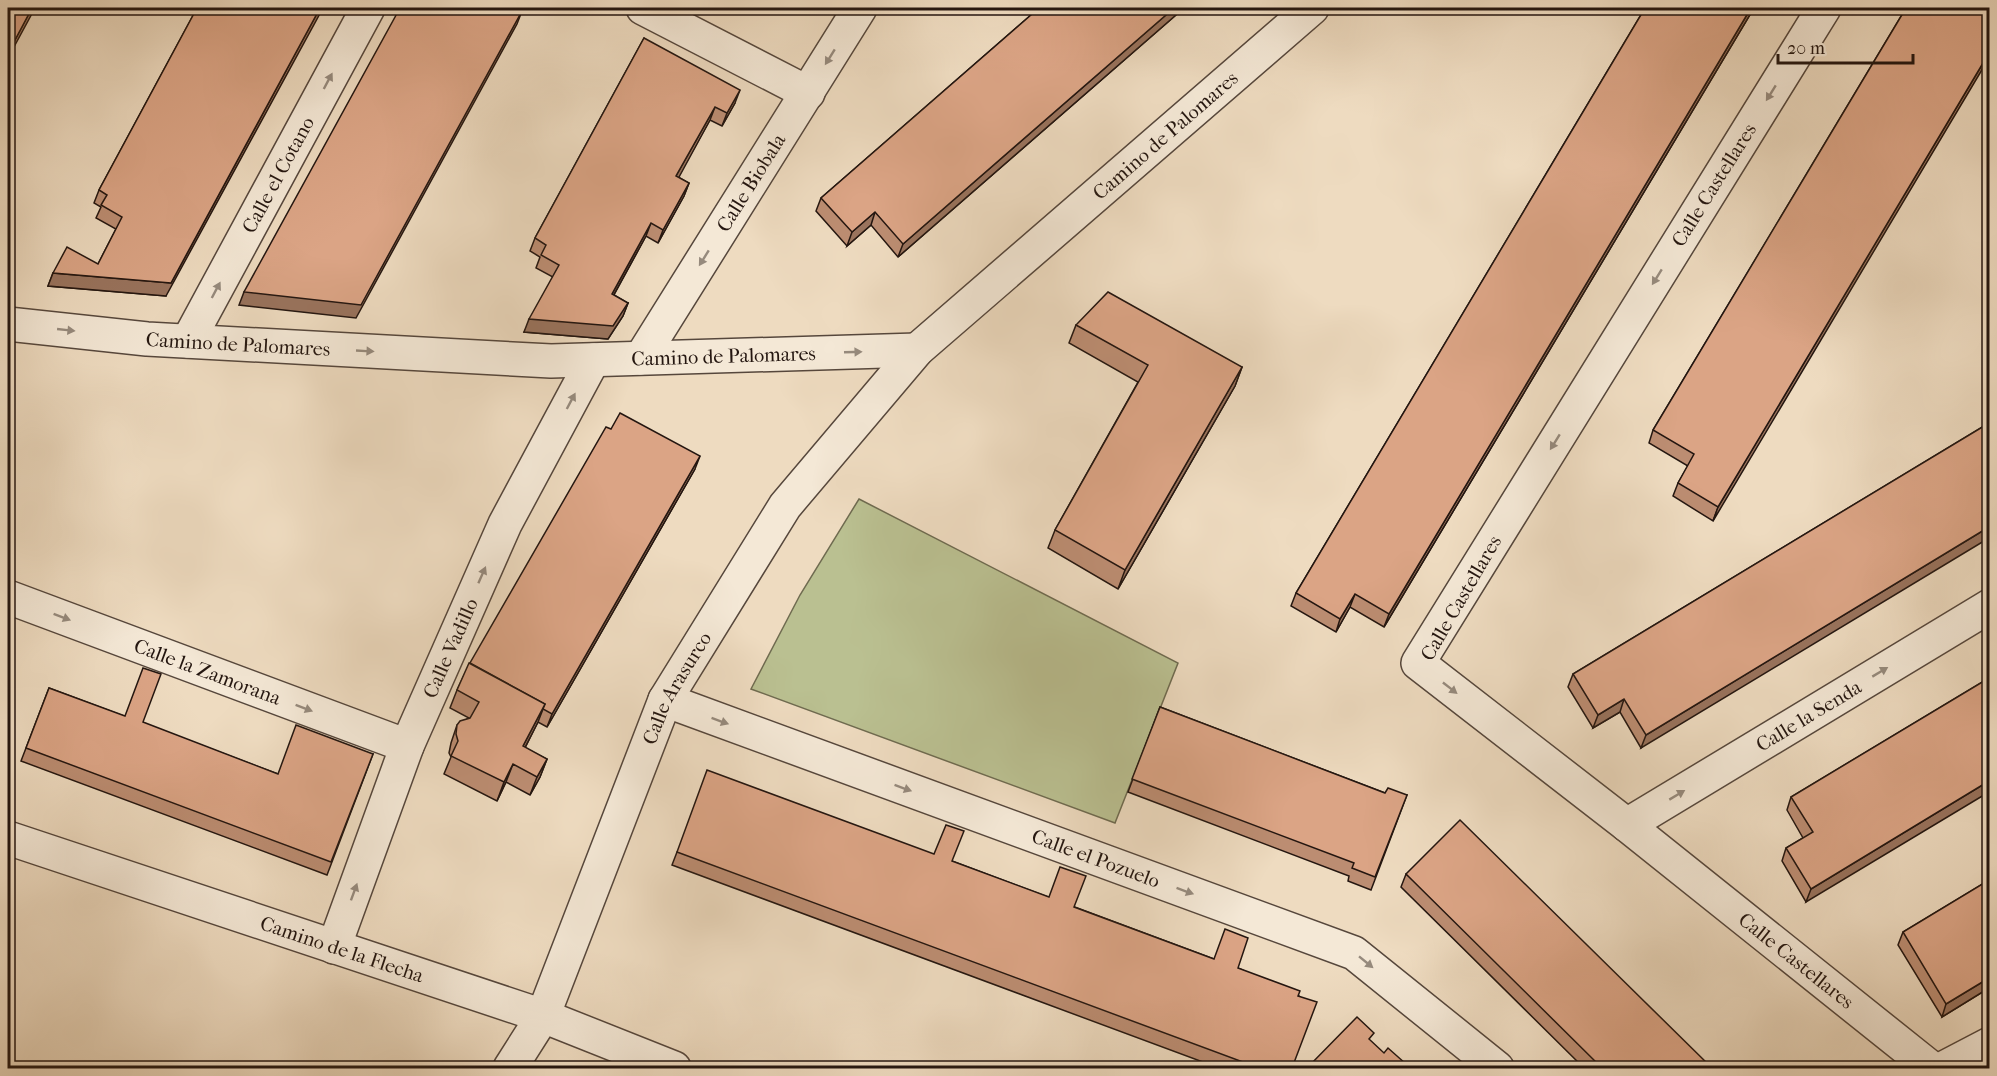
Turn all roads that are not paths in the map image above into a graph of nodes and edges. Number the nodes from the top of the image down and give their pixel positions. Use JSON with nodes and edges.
{"nodes":[{"id":1,"x":368,"y":8,"type":"edge"},
{"id":2,"x":643,"y":8,"type":"edge"},
{"id":3,"x":860,"y":8,"type":"edge"},
{"id":4,"x":1312,"y":8,"type":"edge"},
{"id":5,"x":1824,"y":8,"type":"edge"},
{"id":6,"x":808,"y":93,"type":"junction"},
{"id":7,"x":8,"y":324,"type":"edge"},
{"id":8,"x":189,"y":341,"type":"junction"},
{"id":9,"x":917,"y":350,"type":"junction"},
{"id":10,"x":641,"y":358,"type":"junction"},
{"id":11,"x":593,"y":360,"type":"junction"},
{"id":12,"x":8,"y":597,"type":"edge"},
{"id":13,"x":1989,"y":606,"type":"edge"},
{"id":14,"x":665,"y":700,"type":"junction"},
{"id":15,"x":407,"y":746,"type":"junction"},
{"id":16,"x":1627,"y":825,"type":"junction"},
{"id":17,"x":8,"y":838,"type":"edge"},
{"id":18,"x":334,"y":947,"type":"junction"},
{"id":19,"x":543,"y":1016,"type":"junction"},
{"id":20,"x":1989,"y":1044,"type":"edge"},
{"id":21,"x":510,"y":1068,"type":"edge"},
{"id":22,"x":674,"y":1068,"type":"edge"},
{"id":23,"x":1497,"y":1068,"type":"edge"},
{"id":24,"x":1931,"y":1068,"type":"edge"},
{"id":25,"x":1944,"y":1068,"type":"edge"}],
"edges":[{"from":8,"to":1,"type":"street","name":"Calle el Cotano","one_way":true},
{"from":2,"to":6,"type":"street"},
{"from":3,"to":6,"type":"street","name":"Calle Biobala","one_way":true},
{"from":4,"to":9,"type":"street","name":"Camino de Palomares"},
{"from":5,"to":16,"type":"street","name":"Calle Castellares","one_way":true},
{"from":6,"to":10,"type":"street","name":"Calle Biobala","one_way":true},
{"from":7,"to":8,"type":"street","name":"Camino de Palomares","one_way":true},
{"from":8,"to":11,"type":"street","name":"Camino de Palomares","one_way":true},
{"from":10,"to":9,"type":"street","name":"Camino de Palomares","one_way":true},
{"from":9,"to":14,"type":"street","name":"Calle Arasurco"},
{"from":10,"to":11,"type":"street","name":"Camino de Palomares"},
{"from":15,"to":11,"type":"street","name":"Calle Vadillo","one_way":true},
{"from":12,"to":15,"type":"street","name":"Calle la Zamorana","one_way":true},
{"from":16,"to":13,"type":"street","name":"Calle la Senda","one_way":true},
{"from":14,"to":19,"type":"street","name":"Calle Arasurco"},
{"from":14,"to":23,"type":"street","name":"Calle el Pozuelo","one_way":true},
{"from":18,"to":15,"type":"street","name":"Calle Vadillo","one_way":true},
{"from":16,"to":24,"type":"street","name":"Calle Castellares"},
{"from":17,"to":18,"type":"street","name":"Camino de la Flecha"},
{"from":18,"to":19,"type":"street","name":"Camino de la Flecha"},
{"from":19,"to":21,"type":"street","name":"Calle Arasurco"},
{"from":19,"to":22,"type":"street","name":"Camino de la Flecha"},
{"from":20,"to":25,"type":"street"}]}
